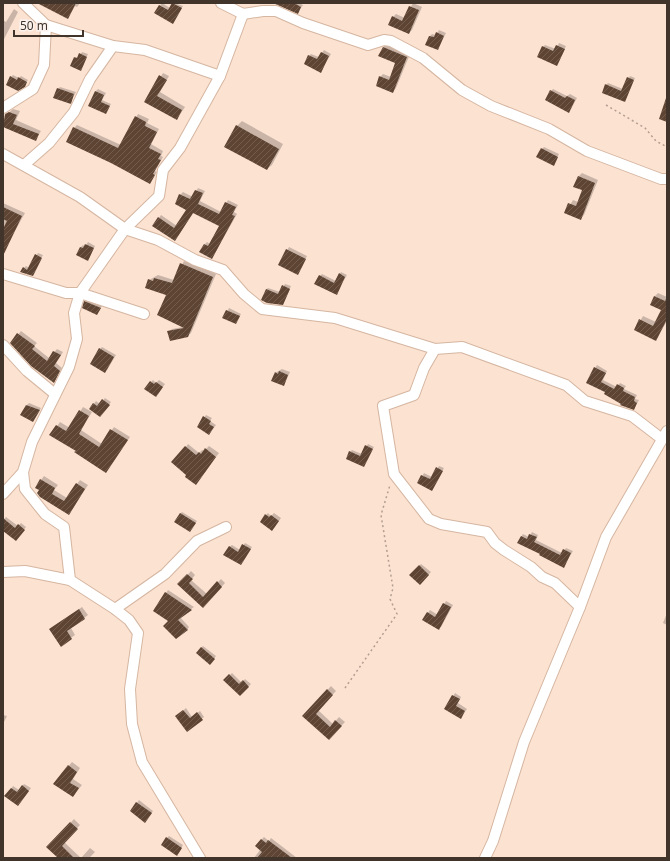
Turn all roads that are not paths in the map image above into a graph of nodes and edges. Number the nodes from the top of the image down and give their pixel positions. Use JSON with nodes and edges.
{"nodes":[{"id":1,"x":23,"y":3,"type":"edge"},
{"id":2,"x":221,"y":3,"type":"edge"},
{"id":3,"x":262,"y":3,"type":"edge"},
{"id":4,"x":254,"y":12,"type":"junction"},
{"id":5,"x":243,"y":14,"type":"junction"},
{"id":6,"x":46,"y":25,"type":"junction"},
{"id":7,"x":113,"y":46,"type":"junction"},
{"id":8,"x":220,"y":76,"type":"junction"},
{"id":9,"x":3,"y":108,"type":"edge"},
{"id":10,"x":3,"y":154,"type":"edge"},
{"id":11,"x":24,"y":165,"type":"junction"},
{"id":12,"x":667,"y":179,"type":"edge"},
{"id":13,"x":125,"y":229,"type":"junction"},
{"id":14,"x":3,"y":274,"type":"edge"},
{"id":15,"x":80,"y":292,"type":"junction"},
{"id":16,"x":144,"y":314,"type":"dead end"},
{"id":17,"x":3,"y":345,"type":"edge"},
{"id":18,"x":435,"y":349,"type":"junction"},
{"id":19,"x":55,"y":394,"type":"junction"},
{"id":20,"x":665,"y":435,"type":"edge"},
{"id":21,"x":23,"y":472,"type":"junction"},
{"id":22,"x":3,"y":494,"type":"edge"},
{"id":23,"x":226,"y":527,"type":"dead end"},
{"id":24,"x":3,"y":572,"type":"edge"},
{"id":25,"x":70,"y":580,"type":"junction"},
{"id":26,"x":580,"y":607,"type":"junction"},
{"id":27,"x":115,"y":609,"type":"junction"},
{"id":28,"x":200,"y":858,"type":"edge"},
{"id":29,"x":485,"y":858,"type":"edge"}],
"edges":[{"from":1,"to":6,"type":"street"},
{"from":2,"to":5,"type":"street"},
{"from":3,"to":4,"type":"street"},
{"from":4,"to":5,"type":"street"},
{"from":4,"to":12,"type":"street"},
{"from":5,"to":8,"type":"street"},
{"from":6,"to":7,"type":"street"},
{"from":6,"to":9,"type":"street"},
{"from":7,"to":8,"type":"street"},
{"from":7,"to":11,"type":"street"},
{"from":8,"to":13,"type":"street"},
{"from":10,"to":11,"type":"street"},
{"from":11,"to":13,"type":"street"},
{"from":13,"to":15,"type":"street"},
{"from":13,"to":18,"type":"street"},
{"from":14,"to":15,"type":"street"},
{"from":15,"to":16,"type":"street"},
{"from":15,"to":19,"type":"street"},
{"from":17,"to":19,"type":"street"},
{"from":18,"to":20,"type":"street"},
{"from":18,"to":26,"type":"street"},
{"from":19,"to":21,"type":"street"},
{"from":20,"to":26,"type":"street"},
{"from":21,"to":22,"type":"street"},
{"from":21,"to":25,"type":"street"},
{"from":23,"to":27,"type":"street"},
{"from":24,"to":25,"type":"street"},
{"from":25,"to":27,"type":"street"},
{"from":26,"to":29,"type":"street"},
{"from":27,"to":28,"type":"street"}]}
